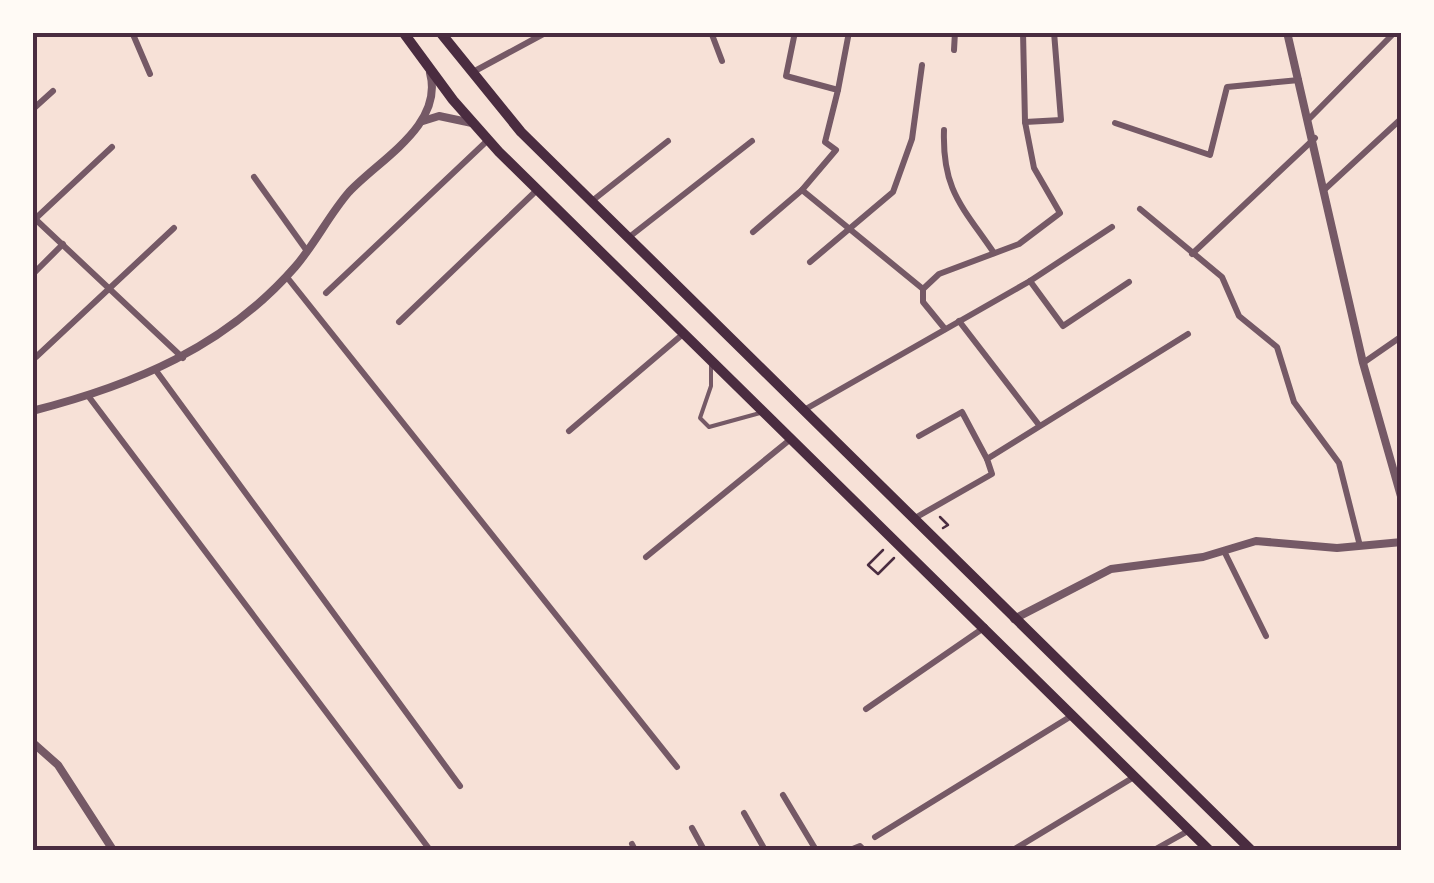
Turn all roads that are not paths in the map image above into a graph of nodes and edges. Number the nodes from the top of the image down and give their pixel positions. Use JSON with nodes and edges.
{"nodes":[{"id":1,"x":132,"y":32,"type":"edge"},
{"id":2,"x":403,"y":32,"type":"edge"},
{"id":3,"x":440,"y":32,"type":"edge"},
{"id":4,"x":546,"y":32,"type":"edge"},
{"id":5,"x":711,"y":32,"type":"edge"},
{"id":6,"x":794,"y":32,"type":"edge"},
{"id":7,"x":849,"y":32,"type":"edge"},
{"id":8,"x":955,"y":32,"type":"edge"},
{"id":9,"x":1023,"y":32,"type":"edge"},
{"id":10,"x":1054,"y":32,"type":"edge"},
{"id":11,"x":1395,"y":32,"type":"edge"},
{"id":12,"x":1289,"y":34,"type":"edge"},
{"id":13,"x":954,"y":50,"type":"dead end"},
{"id":14,"x":722,"y":61,"type":"dead end"},
{"id":15,"x":922,"y":65,"type":"dead end"},
{"id":16,"x":428,"y":68,"type":"junction"},
{"id":17,"x":150,"y":74,"type":"dead end"},
{"id":18,"x":470,"y":74,"type":"junction"},
{"id":19,"x":1300,"y":80,"type":"junction"},
{"id":20,"x":838,"y":90,"type":"junction"},
{"id":21,"x":53,"y":91,"type":"dead end"},
{"id":22,"x":32,"y":110,"type":"edge"},
{"id":23,"x":1310,"y":118,"type":"junction"},
{"id":24,"x":1402,"y":118,"type":"edge"},
{"id":25,"x":423,"y":121,"type":"junction"},
{"id":26,"x":1025,"y":122,"type":"junction"},
{"id":27,"x":1115,"y":123,"type":"dead end"},
{"id":28,"x":474,"y":124,"type":"junction"},
{"id":29,"x":944,"y":130,"type":"dead end"},
{"id":30,"x":1315,"y":138,"type":"junction"},
{"id":31,"x":488,"y":140,"type":"junction"},
{"id":32,"x":668,"y":141,"type":"dead end"},
{"id":33,"x":752,"y":141,"type":"dead end"},
{"id":34,"x":112,"y":146,"type":"dead end"},
{"id":35,"x":254,"y":177,"type":"dead end"},
{"id":36,"x":537,"y":190,"type":"junction"},
{"id":37,"x":802,"y":190,"type":"junction"},
{"id":38,"x":1324,"y":190,"type":"junction"},
{"id":39,"x":591,"y":202,"type":"junction"},
{"id":40,"x":1140,"y":209,"type":"dead end"},
{"id":41,"x":34,"y":217,"type":"edge"},
{"id":42,"x":1112,"y":227,"type":"dead end"},
{"id":43,"x":174,"y":228,"type":"dead end"},
{"id":44,"x":849,"y":228,"type":"junction"},
{"id":45,"x":753,"y":232,"type":"dead end"},
{"id":46,"x":627,"y":238,"type":"junction"},
{"id":47,"x":63,"y":244,"type":"junction"},
{"id":48,"x":307,"y":251,"type":"junction"},
{"id":49,"x":994,"y":254,"type":"junction"},
{"id":50,"x":1192,"y":254,"type":"junction"},
{"id":51,"x":810,"y":262,"type":"dead end"},
{"id":52,"x":32,"y":275,"type":"edge"},
{"id":53,"x":286,"y":276,"type":"junction"},
{"id":54,"x":1030,"y":280,"type":"junction"},
{"id":55,"x":1129,"y":282,"type":"dead end"},
{"id":56,"x":108,"y":289,"type":"junction"},
{"id":57,"x":923,"y":289,"type":"junction"},
{"id":58,"x":326,"y":292,"type":"dead end"},
{"id":59,"x":959,"y":321,"type":"junction"},
{"id":60,"x":399,"y":322,"type":"dead end"},
{"id":61,"x":945,"y":329,"type":"junction"},
{"id":62,"x":682,"y":334,"type":"junction"},
{"id":63,"x":1188,"y":334,"type":"dead end"},
{"id":64,"x":1402,"y":336,"type":"edge"},
{"id":65,"x":36,"y":357,"type":"dead end"},
{"id":66,"x":183,"y":358,"type":"junction"},
{"id":67,"x":711,"y":361,"type":"junction"},
{"id":68,"x":1363,"y":363,"type":"junction"},
{"id":69,"x":157,"y":372,"type":"junction"},
{"id":70,"x":89,"y":397,"type":"junction"},
{"id":71,"x":804,"y":410,"type":"junction"},
{"id":72,"x":32,"y":411,"type":"edge"},
{"id":73,"x":766,"y":412,"type":"junction"},
{"id":74,"x":1039,"y":425,"type":"junction"},
{"id":75,"x":570,"y":430,"type":"dead end"},
{"id":76,"x":918,"y":436,"type":"dead end"},
{"id":77,"x":793,"y":437,"type":"junction"},
{"id":78,"x":987,"y":459,"type":"junction"},
{"id":79,"x":1402,"y":500,"type":"edge"},
{"id":80,"x":914,"y":518,"type":"junction"},
{"id":81,"x":1402,"y":542,"type":"edge"},
{"id":82,"x":1360,"y":546,"type":"junction"},
{"id":83,"x":1224,"y":551,"type":"junction"},
{"id":84,"x":646,"y":556,"type":"dead end"},
{"id":85,"x":1014,"y":618,"type":"junction"},
{"id":86,"x":985,"y":628,"type":"junction"},
{"id":87,"x":1266,"y":636,"type":"dead end"},
{"id":88,"x":866,"y":709,"type":"dead end"},
{"id":89,"x":1073,"y":715,"type":"junction"},
{"id":90,"x":32,"y":742,"type":"edge"},
{"id":91,"x":677,"y":767,"type":"dead end"},
{"id":92,"x":1135,"y":776,"type":"junction"},
{"id":93,"x":460,"y":786,"type":"dead end"},
{"id":94,"x":783,"y":795,"type":"dead end"},
{"id":95,"x":744,"y":813,"type":"dead end"},
{"id":96,"x":692,"y":828,"type":"dead end"},
{"id":97,"x":1190,"y":831,"type":"junction"},
{"id":98,"x":875,"y":837,"type":"dead end"},
{"id":99,"x":113,"y":850,"type":"edge"},
{"id":100,"x":430,"y":850,"type":"edge"},
{"id":101,"x":704,"y":850,"type":"edge"},
{"id":102,"x":765,"y":850,"type":"edge"},
{"id":103,"x":816,"y":850,"type":"edge"},
{"id":104,"x":850,"y":850,"type":"edge"},
{"id":105,"x":864,"y":850,"type":"edge"},
{"id":106,"x":1013,"y":850,"type":"edge"},
{"id":107,"x":1154,"y":850,"type":"edge"},
{"id":108,"x":1210,"y":850,"type":"edge"},
{"id":109,"x":1250,"y":850,"type":"edge"}],
"edges":[{"from":1,"to":17,"type":"street"},
{"from":2,"to":16,"type":"highway"},
{"from":3,"to":18,"type":"highway"},
{"from":4,"to":18,"type":"street"},
{"from":5,"to":14,"type":"street"},
{"from":6,"to":20,"type":"street"},
{"from":7,"to":20,"type":"street"},
{"from":8,"to":13,"type":"street"},
{"from":9,"to":26,"type":"street"},
{"from":10,"to":26,"type":"street"},
{"from":11,"to":23,"type":"street"},
{"from":12,"to":19,"type":"street"},
{"from":15,"to":44,"type":"street"},
{"from":16,"to":25,"type":"street"},
{"from":16,"to":28,"type":"highway"},
{"from":18,"to":39,"type":"highway"},
{"from":19,"to":23,"type":"street"},
{"from":19,"to":27,"type":"street"},
{"from":20,"to":37,"type":"street"},
{"from":21,"to":22,"type":"street"},
{"from":23,"to":30,"type":"street"},
{"from":24,"to":38,"type":"street"},
{"from":25,"to":28,"type":"street"},
{"from":25,"to":48,"type":"street"},
{"from":26,"to":49,"type":"street"},
{"from":28,"to":31,"type":"highway"},
{"from":29,"to":49,"type":"street"},
{"from":30,"to":38,"type":"street"},
{"from":30,"to":50,"type":"street"},
{"from":31,"to":36,"type":"highway"},
{"from":31,"to":58,"type":"street"},
{"from":32,"to":39,"type":"street"},
{"from":33,"to":46,"type":"street"},
{"from":34,"to":41,"type":"street"},
{"from":35,"to":48,"type":"street"},
{"from":36,"to":60,"type":"street"},
{"from":36,"to":62,"type":"highway"},
{"from":37,"to":44,"type":"street"},
{"from":37,"to":45,"type":"street"},
{"from":38,"to":68,"type":"street"},
{"from":39,"to":46,"type":"highway"},
{"from":40,"to":50,"type":"street"},
{"from":41,"to":47,"type":"street"},
{"from":42,"to":54,"type":"street"},
{"from":43,"to":56,"type":"street"},
{"from":44,"to":51,"type":"street"},
{"from":44,"to":57,"type":"street"},
{"from":46,"to":71,"type":"highway"},
{"from":47,"to":52,"type":"street"},
{"from":47,"to":56,"type":"street"},
{"from":48,"to":53,"type":"street"},
{"from":49,"to":57,"type":"street"},
{"from":50,"to":82,"type":"street"},
{"from":53,"to":66,"type":"street"},
{"from":53,"to":91,"type":"street"},
{"from":54,"to":55,"type":"street"},
{"from":54,"to":59,"type":"street"},
{"from":56,"to":65,"type":"street"},
{"from":56,"to":66,"type":"street"},
{"from":57,"to":61,"type":"street"},
{"from":59,"to":61,"type":"street"},
{"from":59,"to":74,"type":"street"},
{"from":61,"to":71,"type":"street"},
{"from":62,"to":67,"type":"highway"},
{"from":62,"to":75,"type":"street"},
{"from":63,"to":74,"type":"street"},
{"from":64,"to":68,"type":"street"},
{"from":66,"to":69,"type":"street"},
{"from":67,"to":73,"type":"highway"},
{"from":67,"to":73,"type":"lane"},
{"from":68,"to":79,"type":"street"},
{"from":69,"to":70,"type":"street"},
{"from":69,"to":93,"type":"street"},
{"from":70,"to":72,"type":"street"},
{"from":70,"to":100,"type":"street"},
{"from":71,"to":80,"type":"highway"},
{"from":73,"to":77,"type":"highway"},
{"from":74,"to":78,"type":"street"},
{"from":76,"to":78,"type":"street"},
{"from":77,"to":84,"type":"street"},
{"from":77,"to":86,"type":"highway"},
{"from":78,"to":80,"type":"street"},
{"from":80,"to":85,"type":"highway"},
{"from":81,"to":82,"type":"street"},
{"from":82,"to":83,"type":"street"},
{"from":83,"to":85,"type":"street"},
{"from":83,"to":87,"type":"street"},
{"from":85,"to":109,"type":"highway"},
{"from":86,"to":88,"type":"street"},
{"from":86,"to":89,"type":"highway"},
{"from":89,"to":92,"type":"highway"},
{"from":89,"to":98,"type":"street"},
{"from":90,"to":99,"type":"street"},
{"from":92,"to":97,"type":"highway"},
{"from":92,"to":106,"type":"street"},
{"from":94,"to":103,"type":"street"},
{"from":95,"to":102,"type":"street"},
{"from":96,"to":101,"type":"street"},
{"from":97,"to":107,"type":"street"},
{"from":97,"to":108,"type":"highway"},
{"from":104,"to":105,"type":"street"}]}
